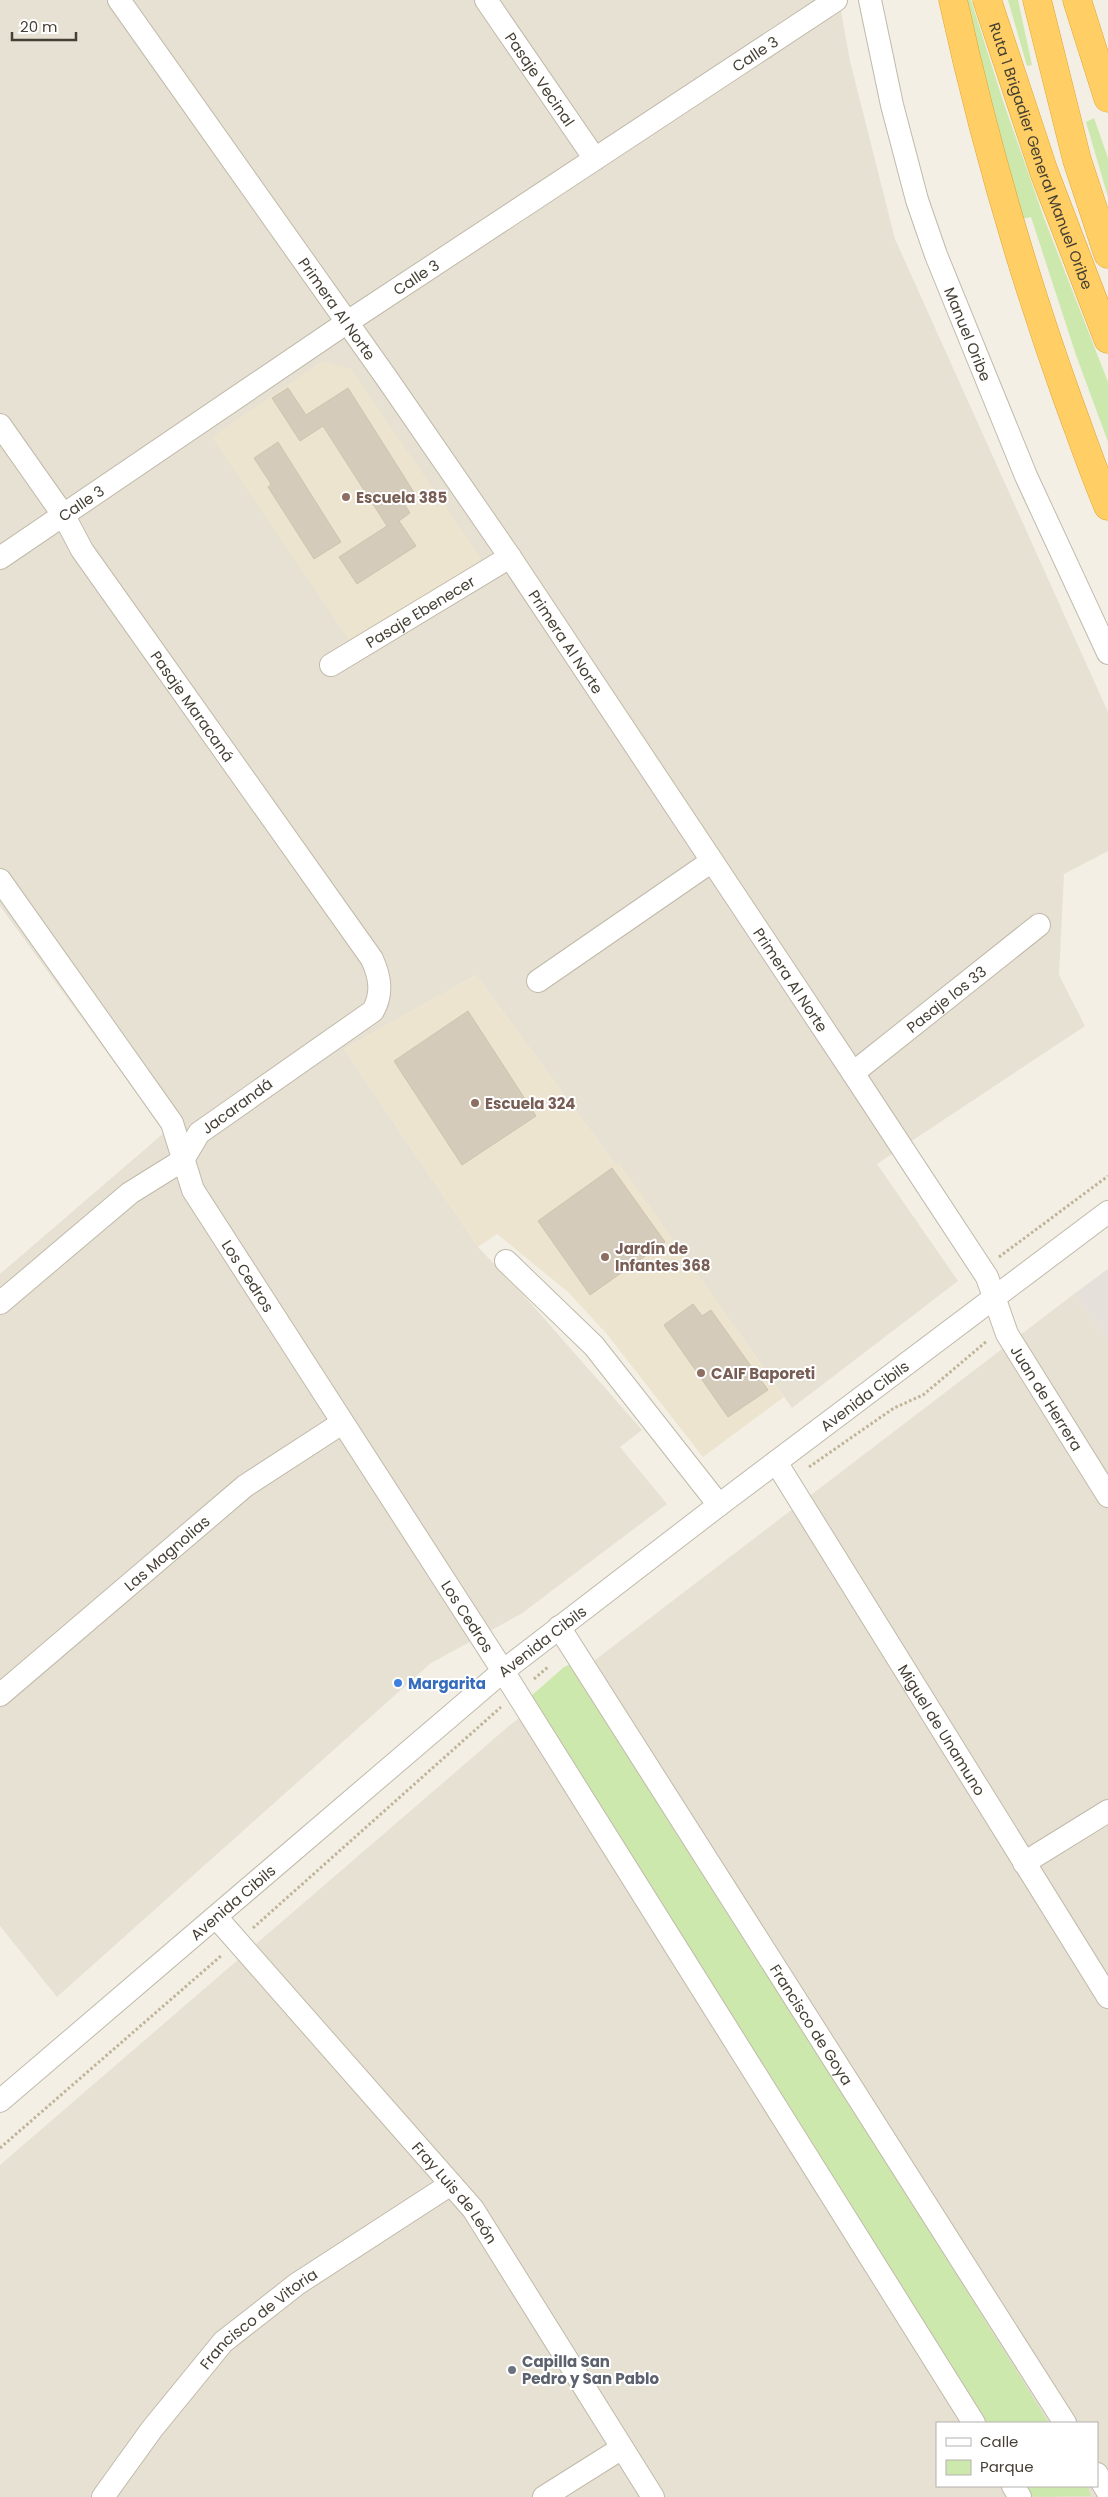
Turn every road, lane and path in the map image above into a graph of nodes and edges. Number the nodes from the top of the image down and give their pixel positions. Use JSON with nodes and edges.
{"nodes":[{"id":1,"x":119,"y":0,"type":"edge"},
{"id":2,"x":486,"y":0,"type":"edge"},
{"id":3,"x":836,"y":0,"type":"edge"},
{"id":4,"x":870,"y":0,"type":"edge"},
{"id":5,"x":953,"y":0,"type":"edge"},
{"id":6,"x":987,"y":0,"type":"edge"},
{"id":7,"x":1037,"y":0,"type":"edge"},
{"id":8,"x":1077,"y":0,"type":"edge"},
{"id":9,"x":1108,"y":98,"type":"edge"},
{"id":10,"x":595,"y":159,"type":"junction"},
{"id":11,"x":1108,"y":254,"type":"edge"},
{"id":12,"x":346,"y":323,"type":"junction"},
{"id":13,"x":1108,"y":339,"type":"edge"},
{"id":14,"x":0,"y":425,"type":"edge"},
{"id":15,"x":1108,"y":506,"type":"edge"},
{"id":16,"x":64,"y":516,"type":"junction"},
{"id":17,"x":510,"y":557,"type":"junction"},
{"id":18,"x":0,"y":558,"type":"edge"},
{"id":19,"x":1108,"y":653,"type":"edge"},
{"id":20,"x":330,"y":665,"type":"dead end"},
{"id":21,"x":712,"y":861,"type":"junction"},
{"id":22,"x":0,"y":880,"type":"edge"},
{"id":23,"x":1039,"y":925,"type":"dead end"},
{"id":24,"x":538,"y":981,"type":"dead end"},
{"id":25,"x":380,"y":989,"type":"joint"},
{"id":26,"x":853,"y":1073,"type":"junction"},
{"id":27,"x":183,"y":1160,"type":"junction"},
{"id":28,"x":1108,"y":1212,"type":"edge"},
{"id":29,"x":506,"y":1261,"type":"dead end"},
{"id":30,"x":994,"y":1297,"type":"junction"},
{"id":31,"x":0,"y":1303,"type":"edge"},
{"id":32,"x":342,"y":1423,"type":"junction"},
{"id":33,"x":776,"y":1462,"type":"junction"},
{"id":34,"x":1108,"y":1496,"type":"edge"},
{"id":35,"x":719,"y":1505,"type":"junction"},
{"id":36,"x":559,"y":1626,"type":"junction"},
{"id":37,"x":503,"y":1671,"type":"junction"},
{"id":38,"x":0,"y":1695,"type":"edge"},
{"id":39,"x":1108,"y":1810,"type":"edge"},
{"id":40,"x":1024,"y":1863,"type":"junction"},
{"id":41,"x":216,"y":1917,"type":"junction"},
{"id":42,"x":1108,"y":1997,"type":"edge"},
{"id":43,"x":0,"y":2101,"type":"edge"},
{"id":44,"x":451,"y":2184,"type":"junction"},
{"id":45,"x":973,"y":2422,"type":"edge"},
{"id":46,"x":1064,"y":2422,"type":"edge"},
{"id":47,"x":622,"y":2448,"type":"junction"},
{"id":48,"x":1098,"y":2476,"type":"edge"},
{"id":49,"x":1108,"y":2492,"type":"edge"},
{"id":50,"x":103,"y":2497,"type":"edge"},
{"id":51,"x":544,"y":2497,"type":"edge"},
{"id":52,"x":653,"y":2497,"type":"edge"}],
"edges":[{"from":1,"to":12,"type":"street","name":"Primera Al Norte"},
{"from":2,"to":10,"type":"street","name":"Pasaje Vecinal"},
{"from":3,"to":10,"type":"street","name":"Calle 3"},
{"from":4,"to":19,"type":"street","name":"Manuel Oribe"},
{"from":5,"to":15,"type":"highway"},
{"from":6,"to":13,"type":"highway","name":"Ruta 1 Brigadier General Manuel Oribe"},
{"from":7,"to":11,"type":"highway","name":"Ruta 1 Brigadier General Manuel Oribe"},
{"from":8,"to":9,"type":"highway"},
{"from":10,"to":12,"type":"street","name":"Calle 3"},
{"from":12,"to":16,"type":"street","name":"Calle 3"},
{"from":12,"to":17,"type":"street","name":"Primera Al Norte"},
{"from":14,"to":16,"type":"street","name":"Pasaje Maracaná"},
{"from":16,"to":18,"type":"street","name":"Calle 3"},
{"from":16,"to":25,"type":"street","name":"Pasaje Maracaná"},
{"from":17,"to":20,"type":"street","name":"Pasaje Ebenecer"},
{"from":17,"to":21,"type":"street","name":"Primera Al Norte"},
{"from":21,"to":24,"type":"street"},
{"from":21,"to":26,"type":"street","name":"Primera Al Norte"},
{"from":22,"to":27,"type":"street","name":"Los Cedros"},
{"from":23,"to":26,"type":"street","name":"Pasaje los 33"},
{"from":25,"to":27,"type":"street","name":"Jacarandá"},
{"from":26,"to":30,"type":"street","name":"Primera Al Norte"},
{"from":27,"to":31,"type":"street","name":"Jacarandá"},
{"from":27,"to":32,"type":"street","name":"Los Cedros"},
{"from":28,"to":30,"type":"street","name":"Avenida Cibils"},
{"from":29,"to":35,"type":"street"},
{"from":30,"to":33,"type":"street","name":"Avenida Cibils"},
{"from":30,"to":34,"type":"street","name":"Juan de Herrera"},
{"from":32,"to":37,"type":"street","name":"Los Cedros"},
{"from":32,"to":38,"type":"street","name":"Las Magnolias"},
{"from":33,"to":35,"type":"street","name":"Avenida Cibils"},
{"from":33,"to":40,"type":"street","name":"Miguel de Unamuno"},
{"from":35,"to":36,"type":"street","name":"Avenida Cibils"},
{"from":36,"to":37,"type":"street","name":"Avenida Cibils"},
{"from":36,"to":46,"type":"street","name":"Francisco de Goya"},
{"from":37,"to":41,"type":"street","name":"Avenida Cibils"},
{"from":37,"to":45,"type":"street"},
{"from":39,"to":40,"type":"street"},
{"from":40,"to":42,"type":"street","name":"Miguel de Unamuno"},
{"from":41,"to":43,"type":"street","name":"Avenida Cibils"},
{"from":41,"to":44,"type":"street","name":"Fray Luis de León"},
{"from":44,"to":47,"type":"street","name":"Fray Luis de León"},
{"from":44,"to":50,"type":"street","name":"Francisco de Vitoria"},
{"from":47,"to":51,"type":"street"},
{"from":47,"to":52,"type":"street","name":"Fray Luis de León"},
{"from":48,"to":49,"type":"street"}]}
